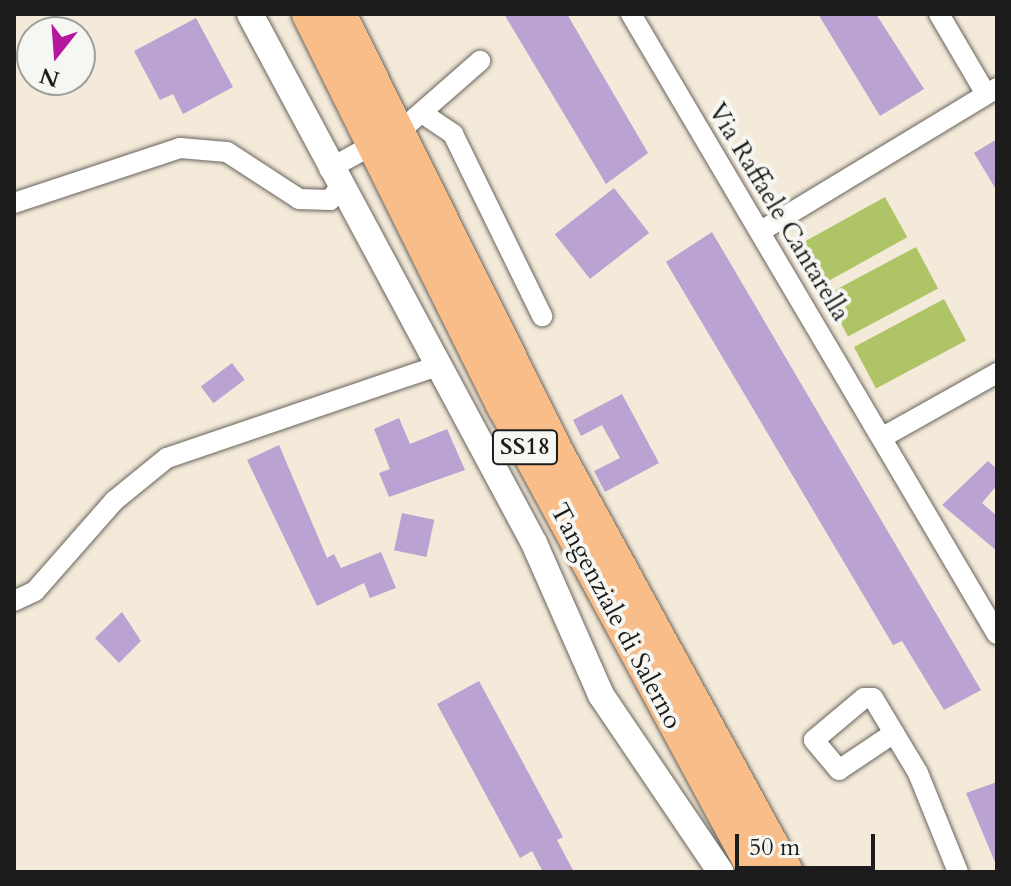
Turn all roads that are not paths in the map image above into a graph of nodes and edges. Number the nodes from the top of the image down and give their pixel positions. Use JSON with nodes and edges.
{"nodes":[{"id":1,"x":250,"y":14,"type":"edge"},
{"id":2,"x":309,"y":14,"type":"edge"},
{"id":3,"x":339,"y":14,"type":"edge"},
{"id":4,"x":631,"y":14,"type":"edge"},
{"id":5,"x":939,"y":14,"type":"edge"},
{"id":6,"x":480,"y":61,"type":"dead end"},
{"id":7,"x":992,"y":91,"type":"edge"},
{"id":8,"x":360,"y":152,"type":"dead end"},
{"id":9,"x":334,"y":178,"type":"junction"},
{"id":10,"x":14,"y":203,"type":"edge"},
{"id":11,"x":761,"y":231,"type":"junction"},
{"id":12,"x":542,"y":316,"type":"dead end"},
{"id":13,"x":440,"y":365,"type":"junction"},
{"id":14,"x":997,"y":373,"type":"edge"},
{"id":15,"x":883,"y":437,"type":"junction"},
{"id":16,"x":14,"y":601,"type":"edge"},
{"id":17,"x":997,"y":634,"type":"edge"},
{"id":18,"x":894,"y":733,"type":"dead end"},
{"id":19,"x":721,"y":872,"type":"edge"},
{"id":20,"x":756,"y":872,"type":"edge"},
{"id":21,"x":786,"y":872,"type":"edge"},
{"id":22,"x":958,"y":872,"type":"edge"}],
"edges":[{"from":1,"to":9,"type":"street"},
{"from":2,"to":20,"type":"highway","name":"Tangenziale di Salerno","number":"SS18"},
{"from":3,"to":21,"type":"highway","name":"Tangenziale di Salerno","number":"SS18"},
{"from":4,"to":11,"type":"street","name":"Via Raffaele Cantarella"},
{"from":5,"to":7,"type":"street"},
{"from":6,"to":12,"type":"street"},
{"from":7,"to":11,"type":"street"},
{"from":8,"to":9,"type":"street"},
{"from":9,"to":10,"type":"street"},
{"from":9,"to":13,"type":"street"},
{"from":11,"to":15,"type":"street","name":"Via Raffaele Cantarella"},
{"from":13,"to":16,"type":"street"},
{"from":13,"to":19,"type":"street"},
{"from":14,"to":15,"type":"street"},
{"from":15,"to":17,"type":"street"},
{"from":18,"to":22,"type":"street"}]}
